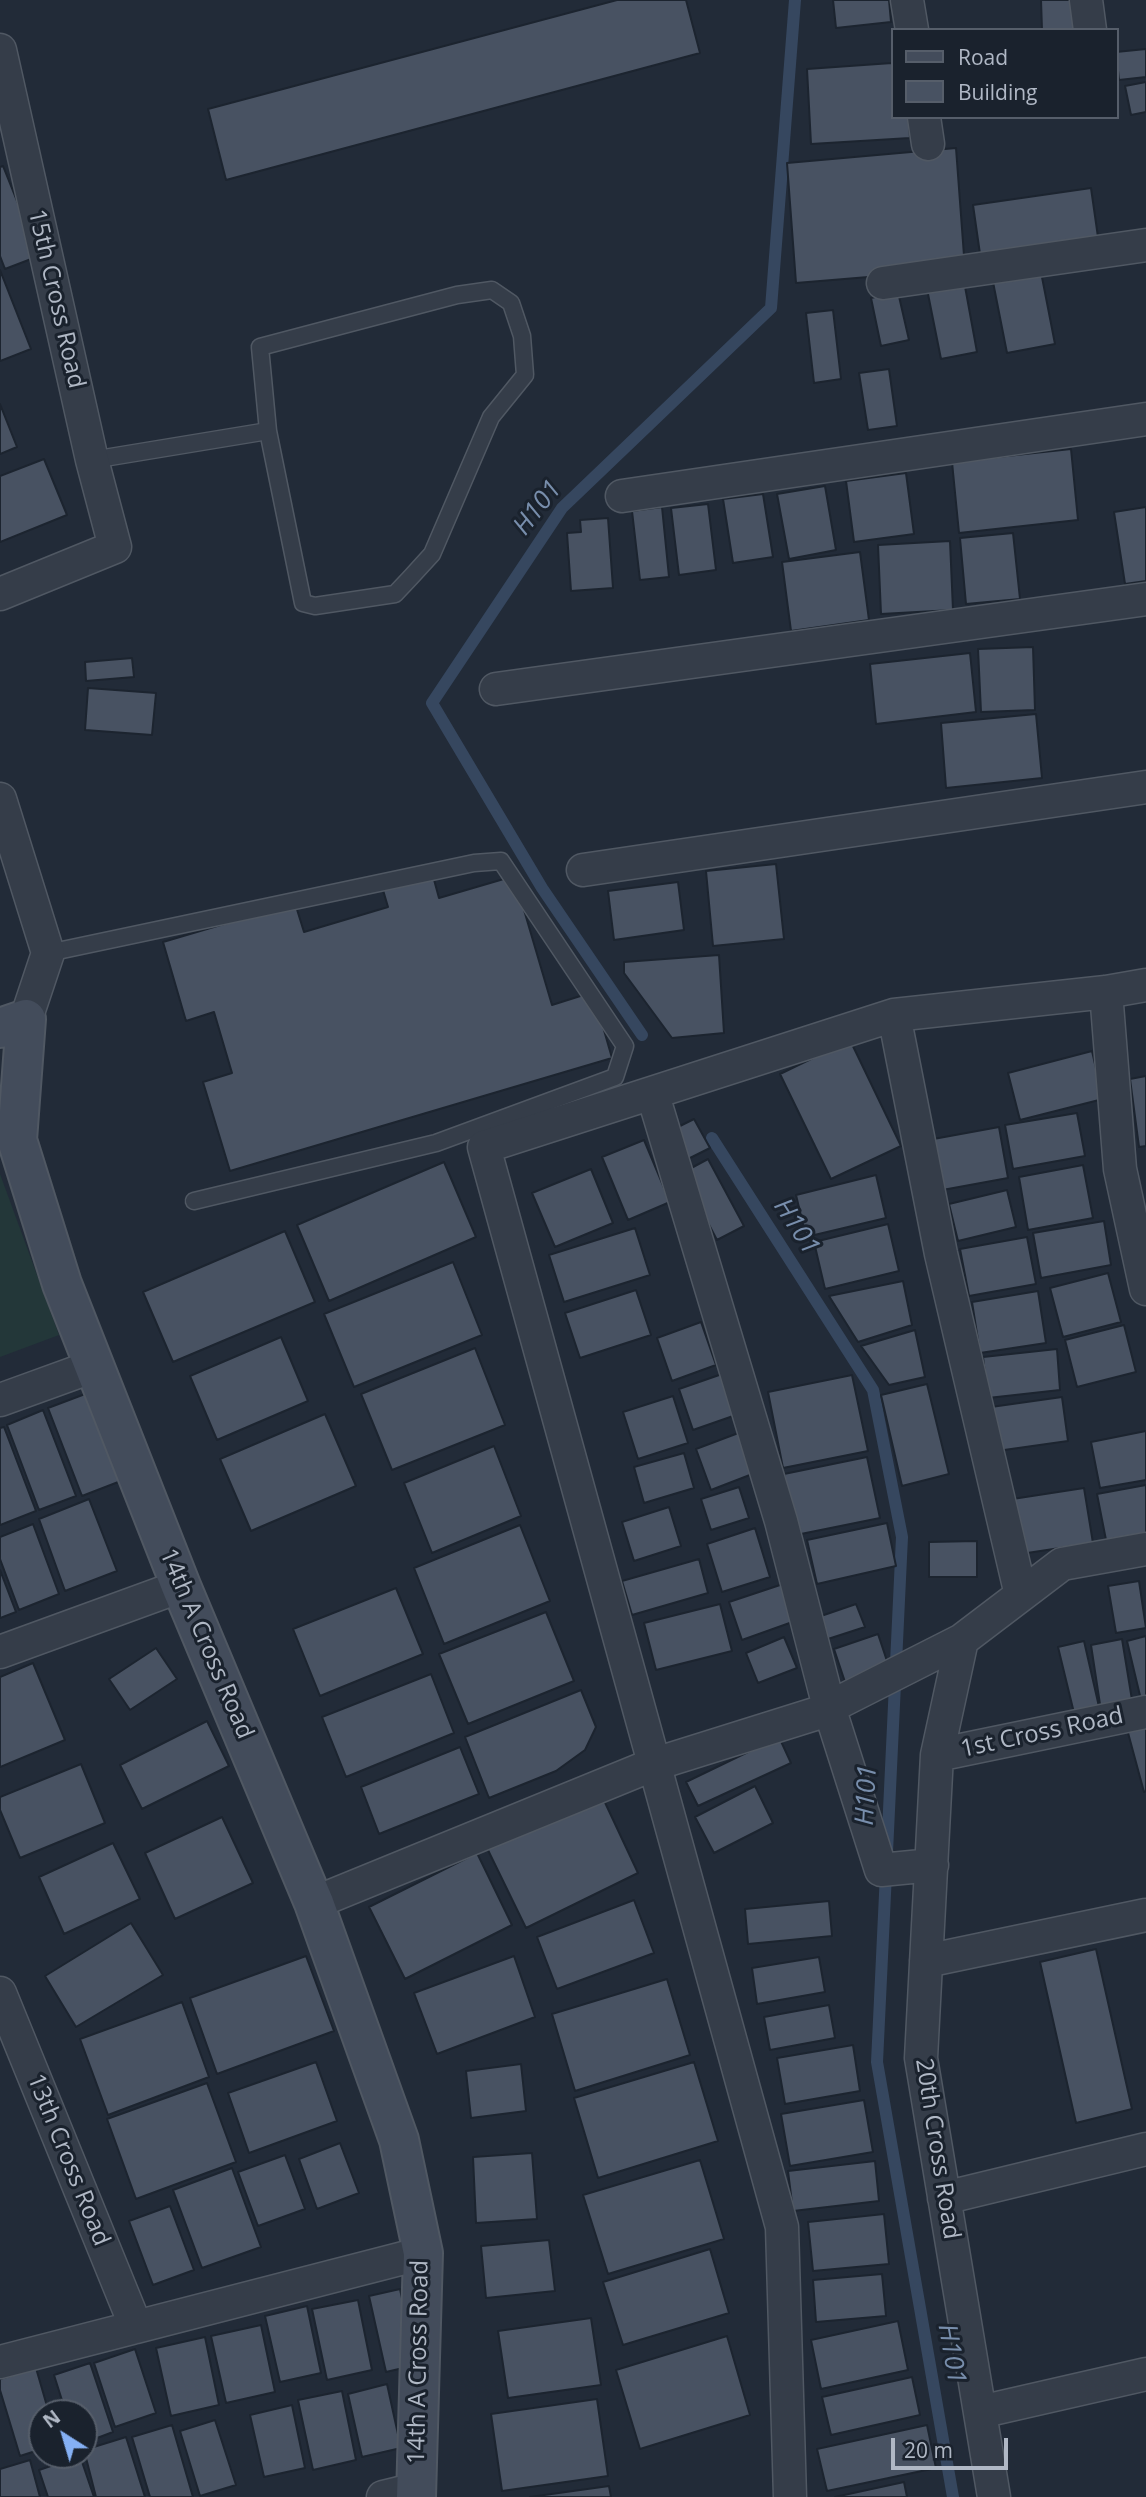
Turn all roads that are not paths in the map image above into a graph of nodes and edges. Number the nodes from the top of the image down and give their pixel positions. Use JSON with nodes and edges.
{"nodes":[{"id":1,"x":907,"y":0,"type":"edge"},
{"id":2,"x":1086,"y":0,"type":"edge"},
{"id":3,"x":912,"y":28,"type":"edge"},
{"id":4,"x":1090,"y":28,"type":"edge"},
{"id":5,"x":0,"y":50,"type":"edge"},
{"id":6,"x":1146,"y":245,"type":"edge"},
{"id":7,"x":883,"y":283,"type":"dead end"},
{"id":8,"x":1146,"y":419,"type":"edge"},
{"id":9,"x":268,"y":431,"type":"junction"},
{"id":10,"x":92,"y":460,"type":"junction"},
{"id":11,"x":622,"y":496,"type":"dead end"},
{"id":12,"x":0,"y":594,"type":"edge"},
{"id":13,"x":1146,"y":599,"type":"edge"},
{"id":14,"x":496,"y":689,"type":"dead end"},
{"id":15,"x":1146,"y":787,"type":"edge"},
{"id":16,"x":0,"y":799,"type":"edge"},
{"id":17,"x":583,"y":870,"type":"dead end"},
{"id":18,"x":48,"y":953,"type":"junction"},
{"id":19,"x":1146,"y":985,"type":"edge"},
{"id":20,"x":1106,"y":992,"type":"junction"},
{"id":21,"x":894,"y":1015,"type":"junction"},
{"id":22,"x":13,"y":1024,"type":"edge"},
{"id":23,"x":653,"y":1095,"type":"junction"},
{"id":24,"x":1133,"y":1167,"type":"edge"},
{"id":25,"x":194,"y":1201,"type":"dead end"},
{"id":26,"x":1146,"y":1289,"type":"edge"},
{"id":27,"x":94,"y":1366,"type":"junction"},
{"id":28,"x":0,"y":1400,"type":"edge"},
{"id":29,"x":1146,"y":1549,"type":"edge"},
{"id":30,"x":181,"y":1586,"type":"junction"},
{"id":31,"x":1021,"y":1595,"type":"junction"},
{"id":32,"x":962,"y":1640,"type":"junction"},
{"id":33,"x":0,"y":1652,"type":"edge"},
{"id":34,"x":829,"y":1707,"type":"junction"},
{"id":35,"x":1146,"y":1712,"type":"edge"},
{"id":36,"x":937,"y":1755,"type":"junction"},
{"id":37,"x":653,"y":1765,"type":"junction"},
{"id":38,"x":932,"y":1866,"type":"junction"},
{"id":39,"x":314,"y":1903,"type":"junction"},
{"id":40,"x":1146,"y":1915,"type":"edge"},
{"id":41,"x":926,"y":1961,"type":"junction"},
{"id":42,"x":0,"y":1993,"type":"edge"},
{"id":43,"x":1146,"y":2149,"type":"edge"},
{"id":44,"x":944,"y":2198,"type":"junction"},
{"id":45,"x":423,"y":2253,"type":"junction"},
{"id":46,"x":136,"y":2327,"type":"junction"},
{"id":47,"x":0,"y":2362,"type":"edge"},
{"id":48,"x":1146,"y":2374,"type":"edge"},
{"id":49,"x":980,"y":2412,"type":"junction"},
{"id":50,"x":405,"y":2494,"type":"edge"},
{"id":51,"x":790,"y":2497,"type":"edge"},
{"id":52,"x":994,"y":2497,"type":"edge"}],
"edges":[{"from":1,"to":3,"type":"street"},
{"from":2,"to":4,"type":"street"},
{"from":5,"to":10,"type":"street","name":"15th Cross Road"},
{"from":6,"to":7,"type":"street"},
{"from":8,"to":11,"type":"street"},
{"from":9,"to":9,"type":"lane"},
{"from":9,"to":10,"type":"lane"},
{"from":10,"to":12,"type":"street","name":"15th Cross Road"},
{"from":13,"to":14,"type":"street"},
{"from":15,"to":17,"type":"street"},
{"from":16,"to":18,"type":"street"},
{"from":18,"to":22,"type":"street","name":"14th A Cross Road"},
{"from":18,"to":25,"type":"lane"},
{"from":19,"to":20,"type":"street"},
{"from":20,"to":21,"type":"street"},
{"from":20,"to":24,"type":"street"},
{"from":21,"to":23,"type":"street"},
{"from":21,"to":31,"type":"street"},
{"from":22,"to":27,"type":"street","name":"14th A Cross Road"},
{"from":23,"to":34,"type":"street"},
{"from":23,"to":37,"type":"street"},
{"from":24,"to":26,"type":"street"},
{"from":27,"to":28,"type":"street"},
{"from":27,"to":30,"type":"street","name":"14th A Cross Road"},
{"from":29,"to":31,"type":"street"},
{"from":30,"to":33,"type":"street"},
{"from":30,"to":39,"type":"street","name":"14th A Cross Road"},
{"from":31,"to":32,"type":"street"},
{"from":32,"to":34,"type":"street"},
{"from":32,"to":36,"type":"street","name":"20th Cross Road"},
{"from":34,"to":37,"type":"street"},
{"from":34,"to":38,"type":"street"},
{"from":35,"to":36,"type":"street","name":"1st Cross Road"},
{"from":36,"to":38,"type":"street","name":"20th Cross Road"},
{"from":37,"to":39,"type":"street"},
{"from":37,"to":51,"type":"street"},
{"from":38,"to":41,"type":"street","name":"20th Cross Road"},
{"from":39,"to":45,"type":"street","name":"14th A Cross Road"},
{"from":40,"to":41,"type":"street"},
{"from":41,"to":44,"type":"street","name":"20th Cross Road"},
{"from":42,"to":46,"type":"street","name":"13th Cross Road"},
{"from":43,"to":44,"type":"street"},
{"from":44,"to":49,"type":"street","name":"20th Cross Road"},
{"from":45,"to":46,"type":"street"},
{"from":45,"to":50,"type":"street","name":"14th A Cross Road"},
{"from":46,"to":47,"type":"street"},
{"from":48,"to":49,"type":"street"},
{"from":49,"to":52,"type":"street","name":"20th Cross Road"}]}
